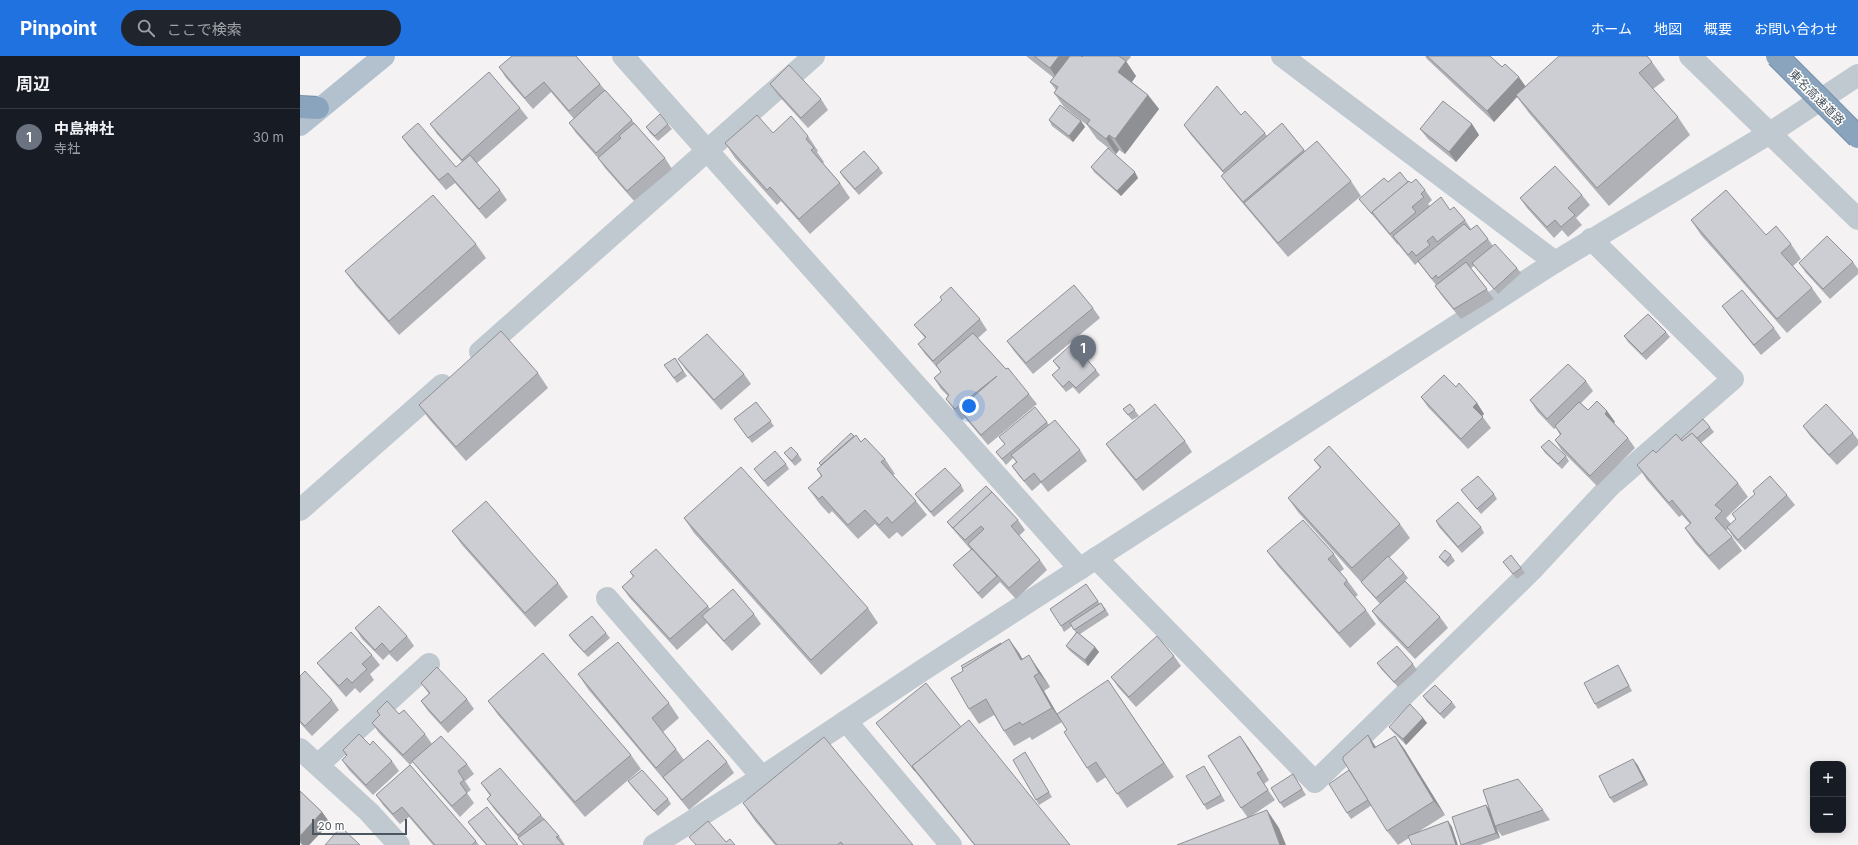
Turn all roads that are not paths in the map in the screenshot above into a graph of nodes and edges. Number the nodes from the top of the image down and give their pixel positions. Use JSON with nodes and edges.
{"nodes":[{"id":1,"x":384,"y":56,"type":"edge"},
{"id":2,"x":624,"y":56,"type":"edge"},
{"id":3,"x":814,"y":56,"type":"edge"},
{"id":4,"x":1282,"y":56,"type":"edge"},
{"id":5,"x":1690,"y":56,"type":"edge"},
{"id":6,"x":1778,"y":57,"type":"edge"},
{"id":7,"x":1858,"y":75,"type":"edge"},
{"id":8,"x":309,"y":108,"type":"edge"},
{"id":9,"x":300,"y":125,"type":"edge"},
{"id":10,"x":1770,"y":133,"type":"junction"},
{"id":11,"x":1858,"y":137,"type":"edge"},
{"id":12,"x":707,"y":150,"type":"junction"},
{"id":13,"x":1858,"y":219,"type":"edge"},
{"id":14,"x":1591,"y":239,"type":"junction"},
{"id":15,"x":1555,"y":262,"type":"junction"},
{"id":16,"x":300,"y":510,"type":"edge"},
{"id":17,"x":1088,"y":564,"type":"junction"},
{"id":18,"x":607,"y":598,"type":"dead end"},
{"id":19,"x":428,"y":664,"type":"dead end"},
{"id":20,"x":846,"y":721,"type":"junction"},
{"id":21,"x":300,"y":749,"type":"edge"},
{"id":22,"x":318,"y":765,"type":"junction"},
{"id":23,"x":762,"y":777,"type":"junction"},
{"id":24,"x":399,"y":845,"type":"edge"},
{"id":25,"x":654,"y":845,"type":"edge"},
{"id":26,"x":951,"y":845,"type":"edge"}],
"edges":[{"from":1,"to":8,"type":"main road"},
{"from":2,"to":12,"type":"street"},
{"from":3,"to":12,"type":"street"},
{"from":4,"to":15,"type":"street"},
{"from":5,"to":10,"type":"street"},
{"from":6,"to":11,"type":"highway","name":"東名高速道路","bridge":true},
{"from":7,"to":10,"type":"street"},
{"from":8,"to":9,"type":"main road"},
{"from":10,"to":13,"type":"street"},
{"from":10,"to":14,"type":"street"},
{"from":12,"to":16,"type":"street"},
{"from":12,"to":17,"type":"street"},
{"from":14,"to":15,"type":"street"},
{"from":14,"to":17,"type":"street"},
{"from":15,"to":17,"type":"street"},
{"from":17,"to":20,"type":"street"},
{"from":18,"to":23,"type":"street"},
{"from":19,"to":22,"type":"street"},
{"from":20,"to":23,"type":"street"},
{"from":20,"to":26,"type":"street"},
{"from":21,"to":22,"type":"street"},
{"from":22,"to":24,"type":"street"},
{"from":23,"to":25,"type":"street"}]}
